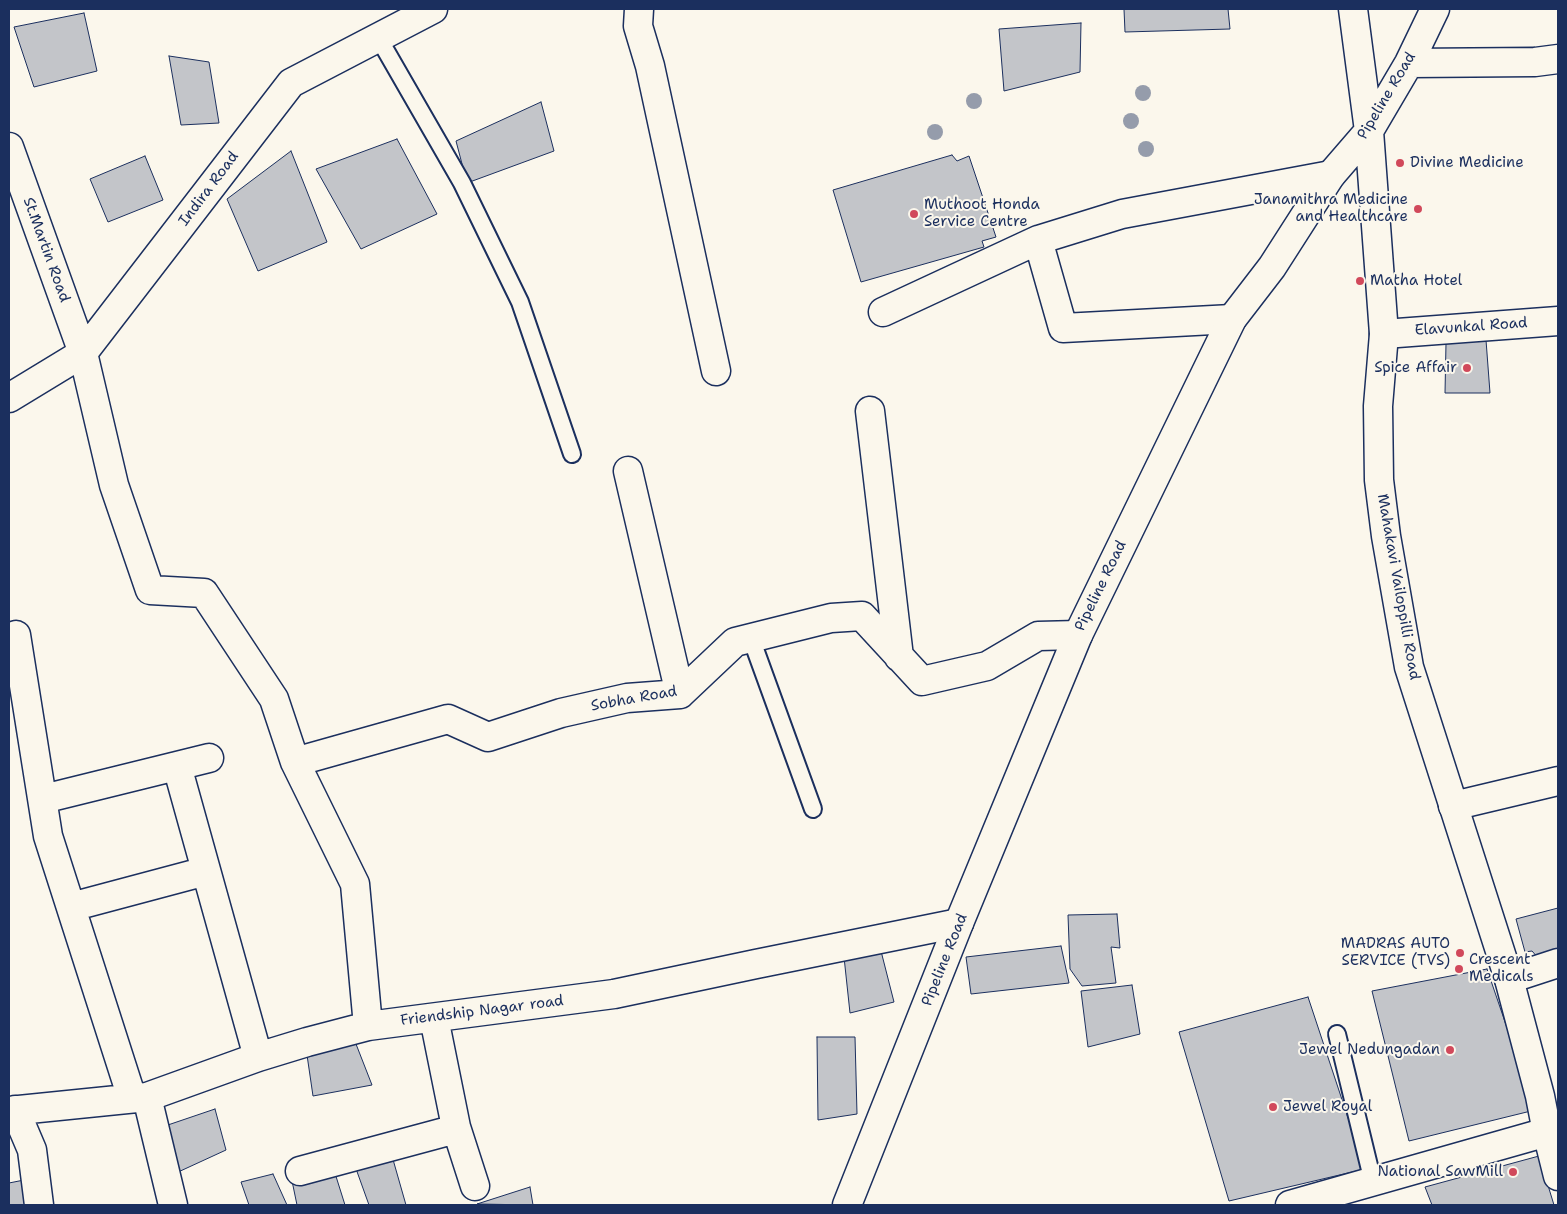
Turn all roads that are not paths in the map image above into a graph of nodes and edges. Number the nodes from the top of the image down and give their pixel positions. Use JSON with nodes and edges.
{"nodes":[{"id":1,"x":433,"y":9,"type":"edge"},
{"id":2,"x":639,"y":9,"type":"edge"},
{"id":3,"x":1354,"y":9,"type":"edge"},
{"id":4,"x":1435,"y":9,"type":"edge"},
{"id":5,"x":378,"y":37,"type":"junction"},
{"id":6,"x":1558,"y":59,"type":"edge"},
{"id":7,"x":1408,"y":63,"type":"junction"},
{"id":8,"x":1369,"y":131,"type":"junction"},
{"id":9,"x":9,"y":147,"type":"edge"},
{"id":10,"x":1331,"y":175,"type":"junction"},
{"id":11,"x":1038,"y":240,"type":"junction"},
{"id":12,"x":882,"y":312,"type":"dead end"},
{"id":13,"x":1232,"y":318,"type":"junction"},
{"id":14,"x":1558,"y":321,"type":"edge"},
{"id":15,"x":1384,"y":334,"type":"junction"},
{"id":16,"x":83,"y":353,"type":"junction"},
{"id":17,"x":716,"y":371,"type":"dead end"},
{"id":18,"x":9,"y":398,"type":"edge"},
{"id":19,"x":870,"y":411,"type":"dead end"},
{"id":20,"x":572,"y":454,"type":"dead end"},
{"id":21,"x":628,"y":471,"type":"dead end"},
{"id":22,"x":16,"y":635,"type":"dead end"},
{"id":23,"x":1078,"y":635,"type":"junction"},
{"id":24,"x":751,"y":638,"type":"junction"},
{"id":25,"x":899,"y":657,"type":"junction"},
{"id":26,"x":680,"y":694,"type":"junction"},
{"id":27,"x":209,"y":758,"type":"dead end"},
{"id":28,"x":295,"y":762,"type":"junction"},
{"id":29,"x":177,"y":766,"type":"junction"},
{"id":30,"x":1558,"y":781,"type":"edge"},
{"id":31,"x":42,"y":799,"type":"junction"},
{"id":32,"x":1453,"y":806,"type":"junction"},
{"id":33,"x":813,"y":809,"type":"dead end"},
{"id":34,"x":206,"y":871,"type":"junction"},
{"id":35,"x":71,"y":908,"type":"junction"},
{"id":36,"x":959,"y":923,"type":"junction"},
{"id":37,"x":1558,"y":963,"type":"edge"},
{"id":38,"x":1509,"y":979,"type":"junction"},
{"id":39,"x":434,"y":1018,"type":"junction"},
{"id":40,"x":368,"y":1026,"type":"junction"},
{"id":41,"x":1337,"y":1034,"type":"dead end"},
{"id":42,"x":258,"y":1057,"type":"junction"},
{"id":43,"x":139,"y":1097,"type":"junction"},
{"id":44,"x":12,"y":1110,"type":"edge"},
{"id":45,"x":456,"y":1129,"type":"junction"},
{"id":46,"x":1547,"y":1132,"type":"junction"},
{"id":47,"x":300,"y":1171,"type":"dead end"},
{"id":48,"x":1558,"y":1176,"type":"edge"},
{"id":49,"x":1374,"y":1182,"type":"junction"},
{"id":50,"x":475,"y":1186,"type":"dead end"},
{"id":51,"x":38,"y":1205,"type":"edge"},
{"id":52,"x":172,"y":1205,"type":"edge"},
{"id":53,"x":847,"y":1205,"type":"edge"},
{"id":54,"x":1290,"y":1205,"type":"edge"}],
"edges":[{"from":1,"to":5,"type":"street","name":"Indira Road"},
{"from":2,"to":17,"type":"street"},
{"from":3,"to":8,"type":"street","name":"Mahakavi Vailoppilli Road"},
{"from":4,"to":7,"type":"street","name":"Pipeline Road"},
{"from":5,"to":16,"type":"street","name":"Indira Road"},
{"from":5,"to":20,"type":"lane"},
{"from":6,"to":7,"type":"street"},
{"from":7,"to":8,"type":"street","name":"Pipeline Road"},
{"from":8,"to":10,"type":"street","name":"Pipeline Road"},
{"from":8,"to":15,"type":"street","name":"Mahakavi Vailoppilli Road"},
{"from":9,"to":16,"type":"street","name":"St.Martin Road"},
{"from":10,"to":11,"type":"street"},
{"from":10,"to":13,"type":"street","name":"Pipeline Road"},
{"from":11,"to":12,"type":"street"},
{"from":11,"to":13,"type":"street"},
{"from":13,"to":23,"type":"street","name":"Pipeline Road"},
{"from":14,"to":15,"type":"street","name":"Elavunkal Road"},
{"from":15,"to":32,"type":"street","name":"Mahakavi Vailoppilli Road"},
{"from":16,"to":18,"type":"street","name":"Indira Road"},
{"from":16,"to":28,"type":"street","name":"St.Martin Road"},
{"from":19,"to":25,"type":"street"},
{"from":21,"to":26,"type":"street"},
{"from":22,"to":31,"type":"street"},
{"from":23,"to":25,"type":"street","name":"Sobha Road"},
{"from":23,"to":36,"type":"street","name":"Pipeline Road"},
{"from":24,"to":25,"type":"street","name":"Sobha Road"},
{"from":24,"to":26,"type":"street","name":"Sobha Road"},
{"from":24,"to":33,"type":"lane"},
{"from":26,"to":28,"type":"street","name":"Sobha Road"},
{"from":27,"to":29,"type":"street"},
{"from":28,"to":40,"type":"street"},
{"from":29,"to":31,"type":"street"},
{"from":29,"to":34,"type":"street"},
{"from":30,"to":32,"type":"street"},
{"from":31,"to":35,"type":"street"},
{"from":32,"to":38,"type":"street","name":"Mahakavi Vailoppilli Road"},
{"from":34,"to":35,"type":"street"},
{"from":34,"to":42,"type":"street"},
{"from":35,"to":43,"type":"street"},
{"from":36,"to":39,"type":"street","name":"Friendship Nagar road"},
{"from":36,"to":53,"type":"street","name":"Pipeline Road"},
{"from":37,"to":38,"type":"street"},
{"from":38,"to":46,"type":"street","name":"Mahakavi Vailoppilli Road"},
{"from":39,"to":40,"type":"street","name":"Friendship Nagar road"},
{"from":39,"to":45,"type":"street"},
{"from":40,"to":42,"type":"street","name":"Friendship Nagar road"},
{"from":41,"to":49,"type":"lane"},
{"from":42,"to":43,"type":"street","name":"Friendship Nagar road"},
{"from":43,"to":44,"type":"street","name":"Friendship Nagar road"},
{"from":43,"to":52,"type":"street"},
{"from":44,"to":51,"type":"street"},
{"from":45,"to":47,"type":"street"},
{"from":45,"to":50,"type":"street"},
{"from":46,"to":48,"type":"street","name":"Mahakavi Vailoppilli Road"},
{"from":46,"to":49,"type":"street"},
{"from":49,"to":54,"type":"street"}]}
